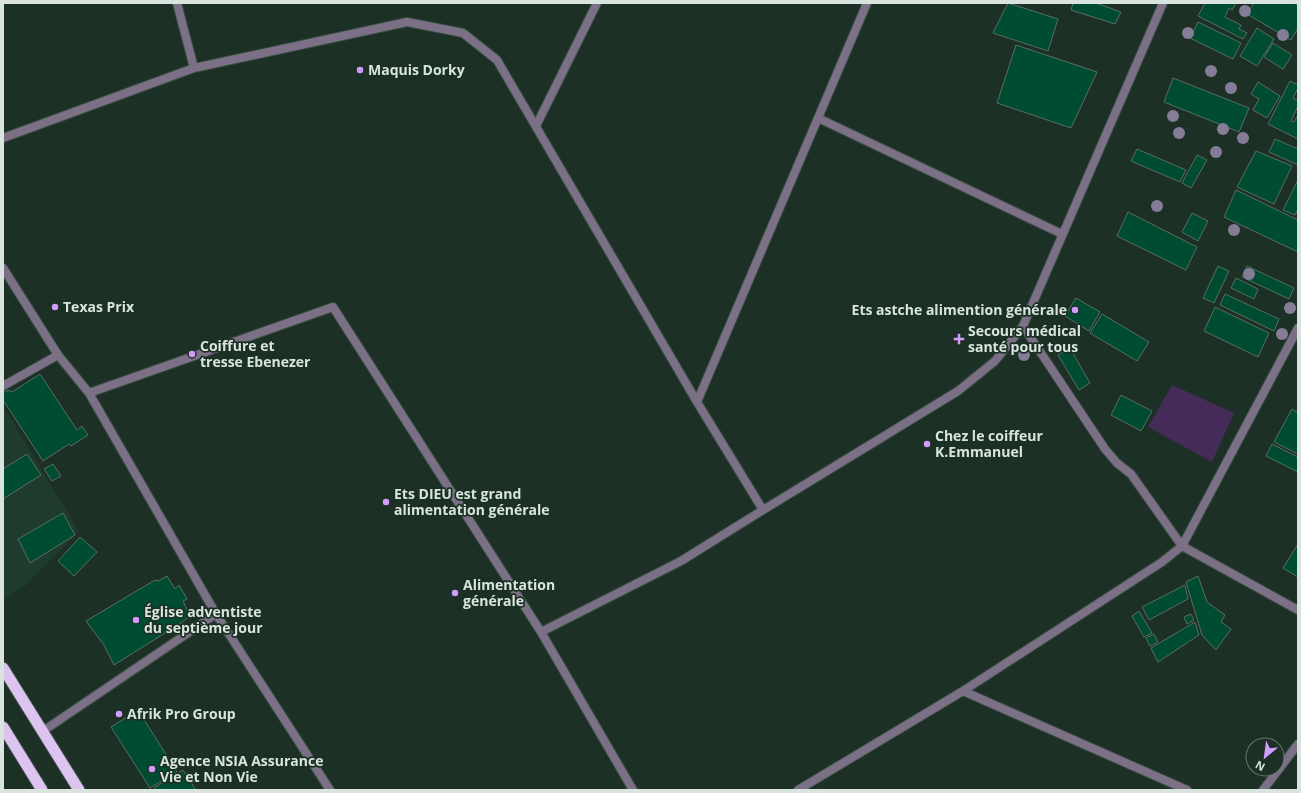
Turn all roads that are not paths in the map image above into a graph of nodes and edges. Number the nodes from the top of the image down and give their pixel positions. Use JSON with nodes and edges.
{"nodes":[{"id":1,"x":178,"y":3,"type":"edge"},
{"id":2,"x":597,"y":3,"type":"edge"},
{"id":3,"x":867,"y":3,"type":"edge"},
{"id":4,"x":1163,"y":3,"type":"edge"},
{"id":5,"x":194,"y":68,"type":"junction"},
{"id":6,"x":818,"y":118,"type":"junction"},
{"id":7,"x":536,"y":126,"type":"junction"},
{"id":8,"x":3,"y":138,"type":"edge"},
{"id":9,"x":1062,"y":234,"type":"junction"},
{"id":10,"x":3,"y":268,"type":"edge"},
{"id":11,"x":1023,"y":326,"type":"junction"},
{"id":12,"x":1298,"y":328,"type":"edge"},
{"id":13,"x":58,"y":355,"type":"junction"},
{"id":14,"x":3,"y":386,"type":"edge"},
{"id":15,"x":90,"y":393,"type":"junction"},
{"id":16,"x":697,"y":402,"type":"junction"},
{"id":17,"x":763,"y":510,"type":"junction"},
{"id":18,"x":1182,"y":546,"type":"junction"},
{"id":19,"x":1298,"y":610,"type":"edge"},
{"id":20,"x":216,"y":614,"type":"junction"},
{"id":21,"x":541,"y":632,"type":"junction"},
{"id":22,"x":3,"y":668,"type":"edge"},
{"id":23,"x":963,"y":691,"type":"junction"},
{"id":24,"x":3,"y":727,"type":"edge"},
{"id":25,"x":43,"y":731,"type":"junction"},
{"id":26,"x":1298,"y":744,"type":"edge"},
{"id":27,"x":42,"y":790,"type":"edge"},
{"id":28,"x":79,"y":790,"type":"edge"},
{"id":29,"x":330,"y":790,"type":"edge"},
{"id":30,"x":633,"y":790,"type":"edge"},
{"id":31,"x":798,"y":790,"type":"edge"},
{"id":32,"x":1188,"y":790,"type":"edge"},
{"id":33,"x":1263,"y":790,"type":"edge"}],
"edges":[{"from":1,"to":5,"type":"street"},
{"from":2,"to":7,"type":"street"},
{"from":3,"to":6,"type":"street"},
{"from":4,"to":9,"type":"street"},
{"from":5,"to":7,"type":"street"},
{"from":5,"to":8,"type":"street"},
{"from":6,"to":9,"type":"street"},
{"from":6,"to":16,"type":"street"},
{"from":7,"to":16,"type":"street"},
{"from":9,"to":11,"type":"street"},
{"from":10,"to":13,"type":"street"},
{"from":11,"to":17,"type":"street"},
{"from":11,"to":18,"type":"street"},
{"from":12,"to":18,"type":"street"},
{"from":13,"to":14,"type":"street"},
{"from":13,"to":15,"type":"street"},
{"from":15,"to":20,"type":"street"},
{"from":15,"to":21,"type":"street"},
{"from":16,"to":17,"type":"street"},
{"from":17,"to":21,"type":"street"},
{"from":18,"to":19,"type":"street"},
{"from":18,"to":23,"type":"street"},
{"from":20,"to":25,"type":"street"},
{"from":20,"to":29,"type":"street"},
{"from":21,"to":30,"type":"street"},
{"from":22,"to":25,"type":"highway"},
{"from":23,"to":31,"type":"street"},
{"from":23,"to":32,"type":"street"},
{"from":24,"to":27,"type":"highway"},
{"from":25,"to":28,"type":"highway"},
{"from":26,"to":33,"type":"street"}]}
